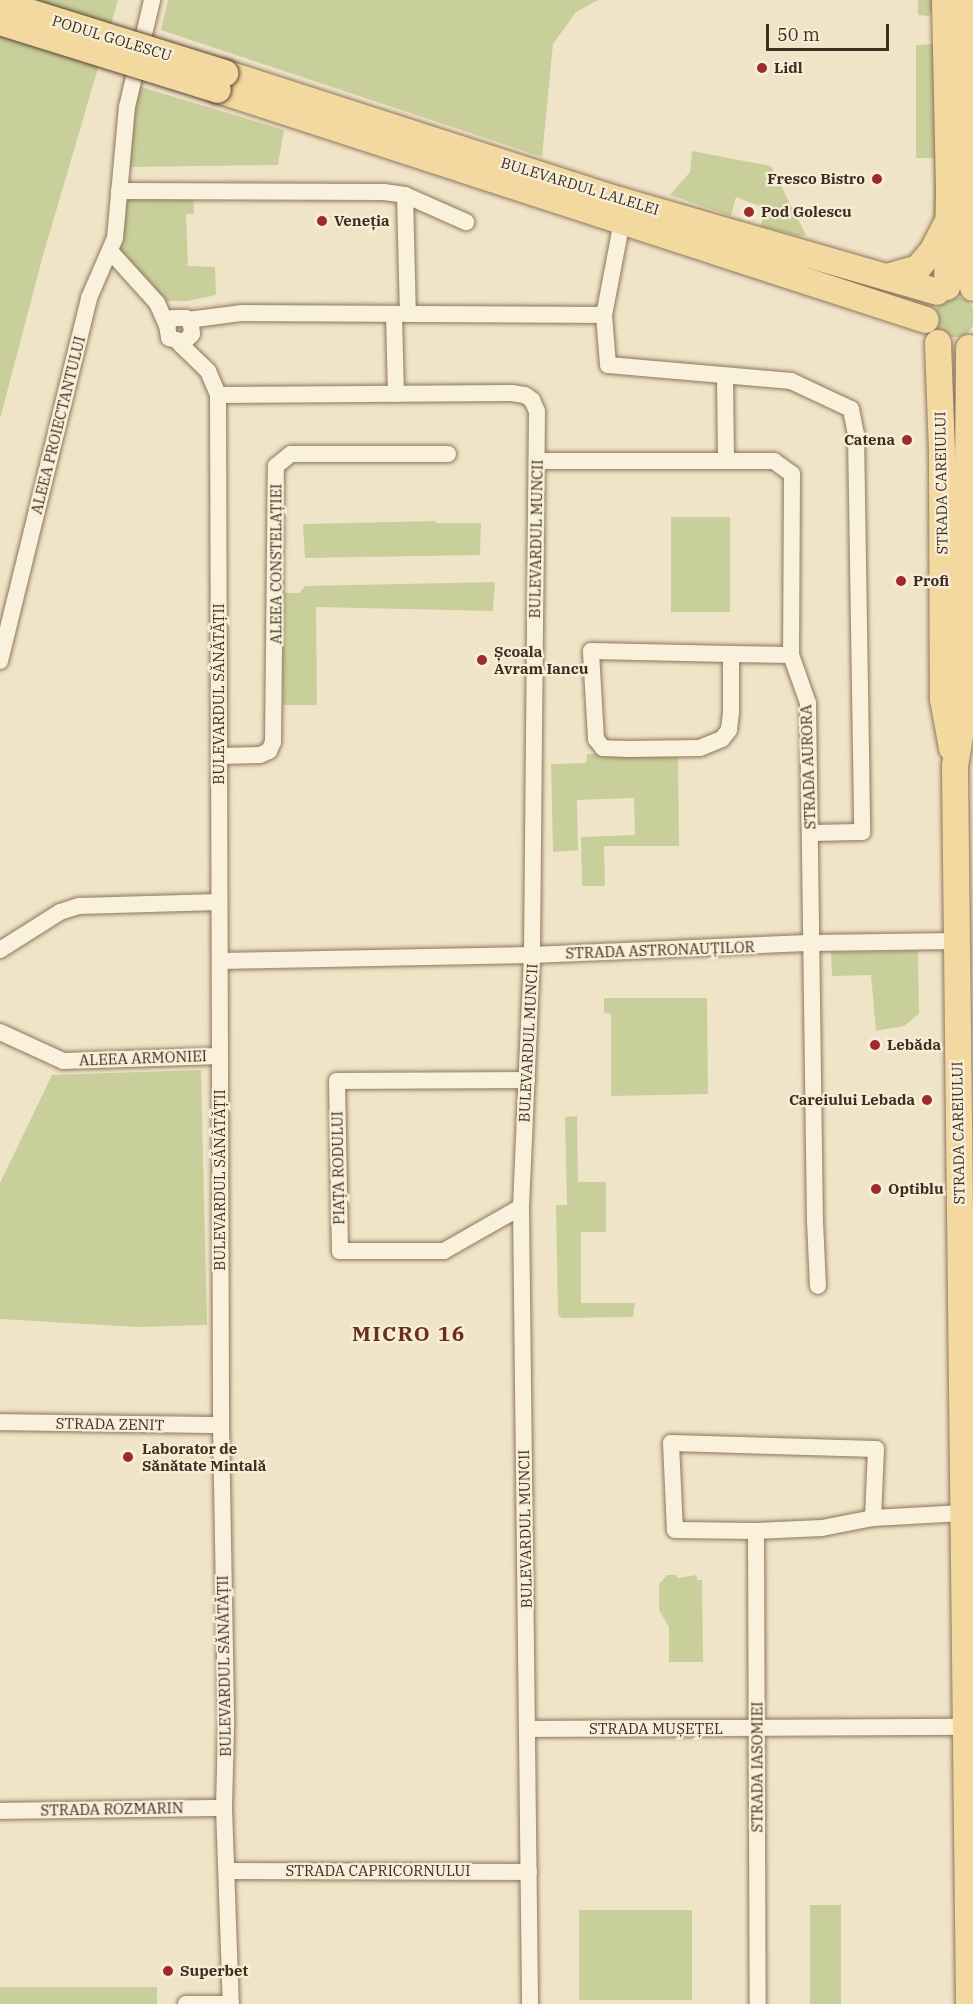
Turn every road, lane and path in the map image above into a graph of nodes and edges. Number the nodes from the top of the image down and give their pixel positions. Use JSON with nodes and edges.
{"nodes":[{"id":1,"x":152,"y":0,"type":"edge"},
{"id":2,"x":945,"y":0,"type":"edge"},
{"id":3,"x":965,"y":0,"type":"edge"},
{"id":4,"x":0,"y":3,"type":"edge"},
{"id":5,"x":0,"y":22,"type":"edge"},
{"id":6,"x":221,"y":81,"type":"junction"},
{"id":7,"x":119,"y":191,"type":"junction"},
{"id":8,"x":405,"y":195,"type":"junction"},
{"id":9,"x":622,"y":221,"type":"junction"},
{"id":10,"x":948,"y":221,"type":"junction"},
{"id":11,"x":466,"y":222,"type":"dead end"},
{"id":12,"x":110,"y":251,"type":"junction"},
{"id":13,"x":887,"y":277,"type":"junction"},
{"id":14,"x":973,"y":288,"type":"edge"},
{"id":15,"x":942,"y":289,"type":"junction"},
{"id":16,"x":401,"y":314,"type":"junction"},
{"id":17,"x":603,"y":315,"type":"junction"},
{"id":18,"x":926,"y":320,"type":"junction"},
{"id":19,"x":182,"y":329,"type":"junction"},
{"id":20,"x":938,"y":343,"type":"junction"},
{"id":21,"x":971,"y":347,"type":"edge"},
{"id":22,"x":725,"y":377,"type":"junction"},
{"id":23,"x":218,"y":394,"type":"junction"},
{"id":24,"x":396,"y":394,"type":"junction"},
{"id":25,"x":970,"y":404,"type":"edge"},
{"id":26,"x":448,"y":454,"type":"dead end"},
{"id":27,"x":726,"y":460,"type":"junction"},
{"id":28,"x":537,"y":461,"type":"junction"},
{"id":29,"x":731,"y":654,"type":"junction"},
{"id":30,"x":790,"y":655,"type":"junction"},
{"id":31,"x":0,"y":661,"type":"edge"},
{"id":32,"x":220,"y":756,"type":"junction"},
{"id":33,"x":956,"y":766,"type":"junction"},
{"id":34,"x":810,"y":833,"type":"junction"},
{"id":35,"x":219,"y":902,"type":"junction"},
{"id":36,"x":956,"y":941,"type":"junction"},
{"id":37,"x":812,"y":943,"type":"junction"},
{"id":38,"x":0,"y":950,"type":"edge"},
{"id":39,"x":532,"y":955,"type":"junction"},
{"id":40,"x":220,"y":962,"type":"junction"},
{"id":41,"x":0,"y":1032,"type":"edge"},
{"id":42,"x":220,"y":1056,"type":"junction"},
{"id":43,"x":527,"y":1080,"type":"junction"},
{"id":44,"x":521,"y":1207,"type":"junction"},
{"id":45,"x":966,"y":1234,"type":"edge"},
{"id":46,"x":818,"y":1286,"type":"dead end"},
{"id":47,"x":0,"y":1422,"type":"edge"},
{"id":48,"x":221,"y":1425,"type":"junction"},
{"id":49,"x":964,"y":1513,"type":"junction"},
{"id":50,"x":873,"y":1518,"type":"junction"},
{"id":51,"x":756,"y":1531,"type":"junction"},
{"id":52,"x":965,"y":1727,"type":"junction"},
{"id":53,"x":757,"y":1728,"type":"junction"},
{"id":54,"x":527,"y":1730,"type":"junction"},
{"id":55,"x":224,"y":1808,"type":"junction"},
{"id":56,"x":0,"y":1811,"type":"edge"},
{"id":57,"x":227,"y":1871,"type":"junction"},
{"id":58,"x":529,"y":1872,"type":"junction"},
{"id":59,"x":186,"y":2004,"type":"edge"},
{"id":60,"x":231,"y":2004,"type":"edge"},
{"id":61,"x":530,"y":2004,"type":"edge"},
{"id":62,"x":758,"y":2004,"type":"edge"},
{"id":63,"x":969,"y":2004,"type":"edge"}],
"edges":[{"from":1,"to":7,"type":"street","name":"ALEEA PROIECTANTULUI"},
{"from":2,"to":10,"type":"main road"},
{"from":3,"to":14,"type":"main road"},
{"from":4,"to":6,"type":"main road","name":"PODUL GOLESCU","bridge":true},
{"from":5,"to":6,"type":"main road","name":"PODUL GOLESCU","bridge":true},
{"from":6,"to":9,"type":"main road","name":"BULEVARDUL LALELEI"},
{"from":6,"to":13,"type":"main road","name":"BULEVARDUL LALELEI"},
{"from":7,"to":8,"type":"street"},
{"from":7,"to":12,"type":"street","name":"ALEEA PROIECTANTULUI"},
{"from":8,"to":11,"type":"street"},
{"from":8,"to":16,"type":"street"},
{"from":9,"to":17,"type":"street"},
{"from":9,"to":18,"type":"main road","name":"BULEVARDUL LALELEI"},
{"from":10,"to":13,"type":"main road"},
{"from":10,"to":15,"type":"main road"},
{"from":12,"to":19,"type":"street","name":"BULEVARDUL SĂNĂTĂȚII"},
{"from":12,"to":31,"type":"street","name":"ALEEA PROIECTANTULUI"},
{"from":13,"to":15,"type":"main road","name":"BULEVARDUL LALELEI"},
{"from":14,"to":15,"type":"main road","name":"BULEVARDUL LALELEI"},
{"from":15,"to":18,"type":"main road"},
{"from":16,"to":17,"type":"street"},
{"from":16,"to":19,"type":"street"},
{"from":16,"to":24,"type":"street"},
{"from":17,"to":22,"type":"street"},
{"from":18,"to":20,"type":"main road"},
{"from":19,"to":23,"type":"street","name":"BULEVARDUL SĂNĂTĂȚII"},
{"from":20,"to":21,"type":"main road"},
{"from":20,"to":33,"type":"main road","name":"STRADA CAREIULUI"},
{"from":21,"to":25,"type":"main road","name":"STRADA CAREIULUI"},
{"from":22,"to":27,"type":"street"},
{"from":22,"to":34,"type":"street"},
{"from":23,"to":24,"type":"street","name":"BULEVARDUL MUNCII"},
{"from":23,"to":32,"type":"street","name":"BULEVARDUL SĂNĂTĂȚII"},
{"from":24,"to":28,"type":"street","name":"BULEVARDUL MUNCII"},
{"from":25,"to":33,"type":"main road","name":"STRADA CAREIULUI"},
{"from":26,"to":32,"type":"street","name":"ALEEA CONSTELAȚIEI"},
{"from":27,"to":28,"type":"street","name":"STRADA AURORA"},
{"from":27,"to":30,"type":"street","name":"STRADA AURORA"},
{"from":28,"to":39,"type":"street","name":"BULEVARDUL MUNCII"},
{"from":29,"to":29,"type":"street"},
{"from":29,"to":30,"type":"street"},
{"from":30,"to":34,"type":"street","name":"STRADA AURORA"},
{"from":32,"to":35,"type":"street","name":"BULEVARDUL SĂNĂTĂȚII"},
{"from":33,"to":36,"type":"main road","name":"STRADA CAREIULUI"},
{"from":34,"to":37,"type":"street","name":"STRADA AURORA"},
{"from":35,"to":38,"type":"street"},
{"from":35,"to":40,"type":"street","name":"BULEVARDUL SĂNĂTĂȚII"},
{"from":36,"to":37,"type":"street","name":"STRADA ASTRONAUȚILOR"},
{"from":36,"to":45,"type":"main road","name":"STRADA CAREIULUI"},
{"from":37,"to":39,"type":"street","name":"STRADA ASTRONAUȚILOR"},
{"from":37,"to":46,"type":"street","name":"STRADA AURORA"},
{"from":39,"to":40,"type":"street","name":"STRADA ASTRONAUȚILOR"},
{"from":39,"to":43,"type":"street","name":"BULEVARDUL MUNCII"},
{"from":40,"to":42,"type":"street","name":"BULEVARDUL SĂNĂTĂȚII"},
{"from":41,"to":42,"type":"street","name":"ALEEA ARMONIEI"},
{"from":42,"to":48,"type":"street","name":"BULEVARDUL SĂNĂTĂȚII"},
{"from":43,"to":44,"type":"street","name":"BULEVARDUL MUNCII"},
{"from":43,"to":44,"type":"street","name":"PIAȚA RODULUI"},
{"from":44,"to":54,"type":"street","name":"BULEVARDUL MUNCII"},
{"from":45,"to":49,"type":"main road","name":"STRADA CAREIULUI"},
{"from":47,"to":48,"type":"street","name":"STRADA ZENIT"},
{"from":48,"to":55,"type":"street","name":"BULEVARDUL SĂNĂTĂȚII"},
{"from":49,"to":50,"type":"street"},
{"from":49,"to":52,"type":"main road","name":"STRADA CAREIULUI"},
{"from":50,"to":51,"type":"street"},
{"from":50,"to":51,"type":"street"},
{"from":51,"to":53,"type":"street","name":"STRADA IASOMIEI"},
{"from":52,"to":53,"type":"street","name":"STRADA MUȘEȚEL"},
{"from":52,"to":63,"type":"main road","name":"STRADA CAREIULUI"},
{"from":53,"to":54,"type":"street","name":"STRADA MUȘEȚEL"},
{"from":53,"to":62,"type":"street","name":"STRADA IASOMIEI"},
{"from":54,"to":58,"type":"street","name":"BULEVARDUL MUNCII"},
{"from":55,"to":56,"type":"street","name":"STRADA ROZMARIN"},
{"from":55,"to":57,"type":"street","name":"BULEVARDUL SĂNĂTĂȚII"},
{"from":57,"to":58,"type":"street","name":"STRADA CAPRICORNULUI"},
{"from":57,"to":60,"type":"street","name":"BULEVARDUL SĂNĂTĂȚII"},
{"from":58,"to":61,"type":"street","name":"BULEVARDUL MUNCII"},
{"from":59,"to":60,"type":"street","name":"BULEVARDUL SĂNĂTĂȚII"}]}
